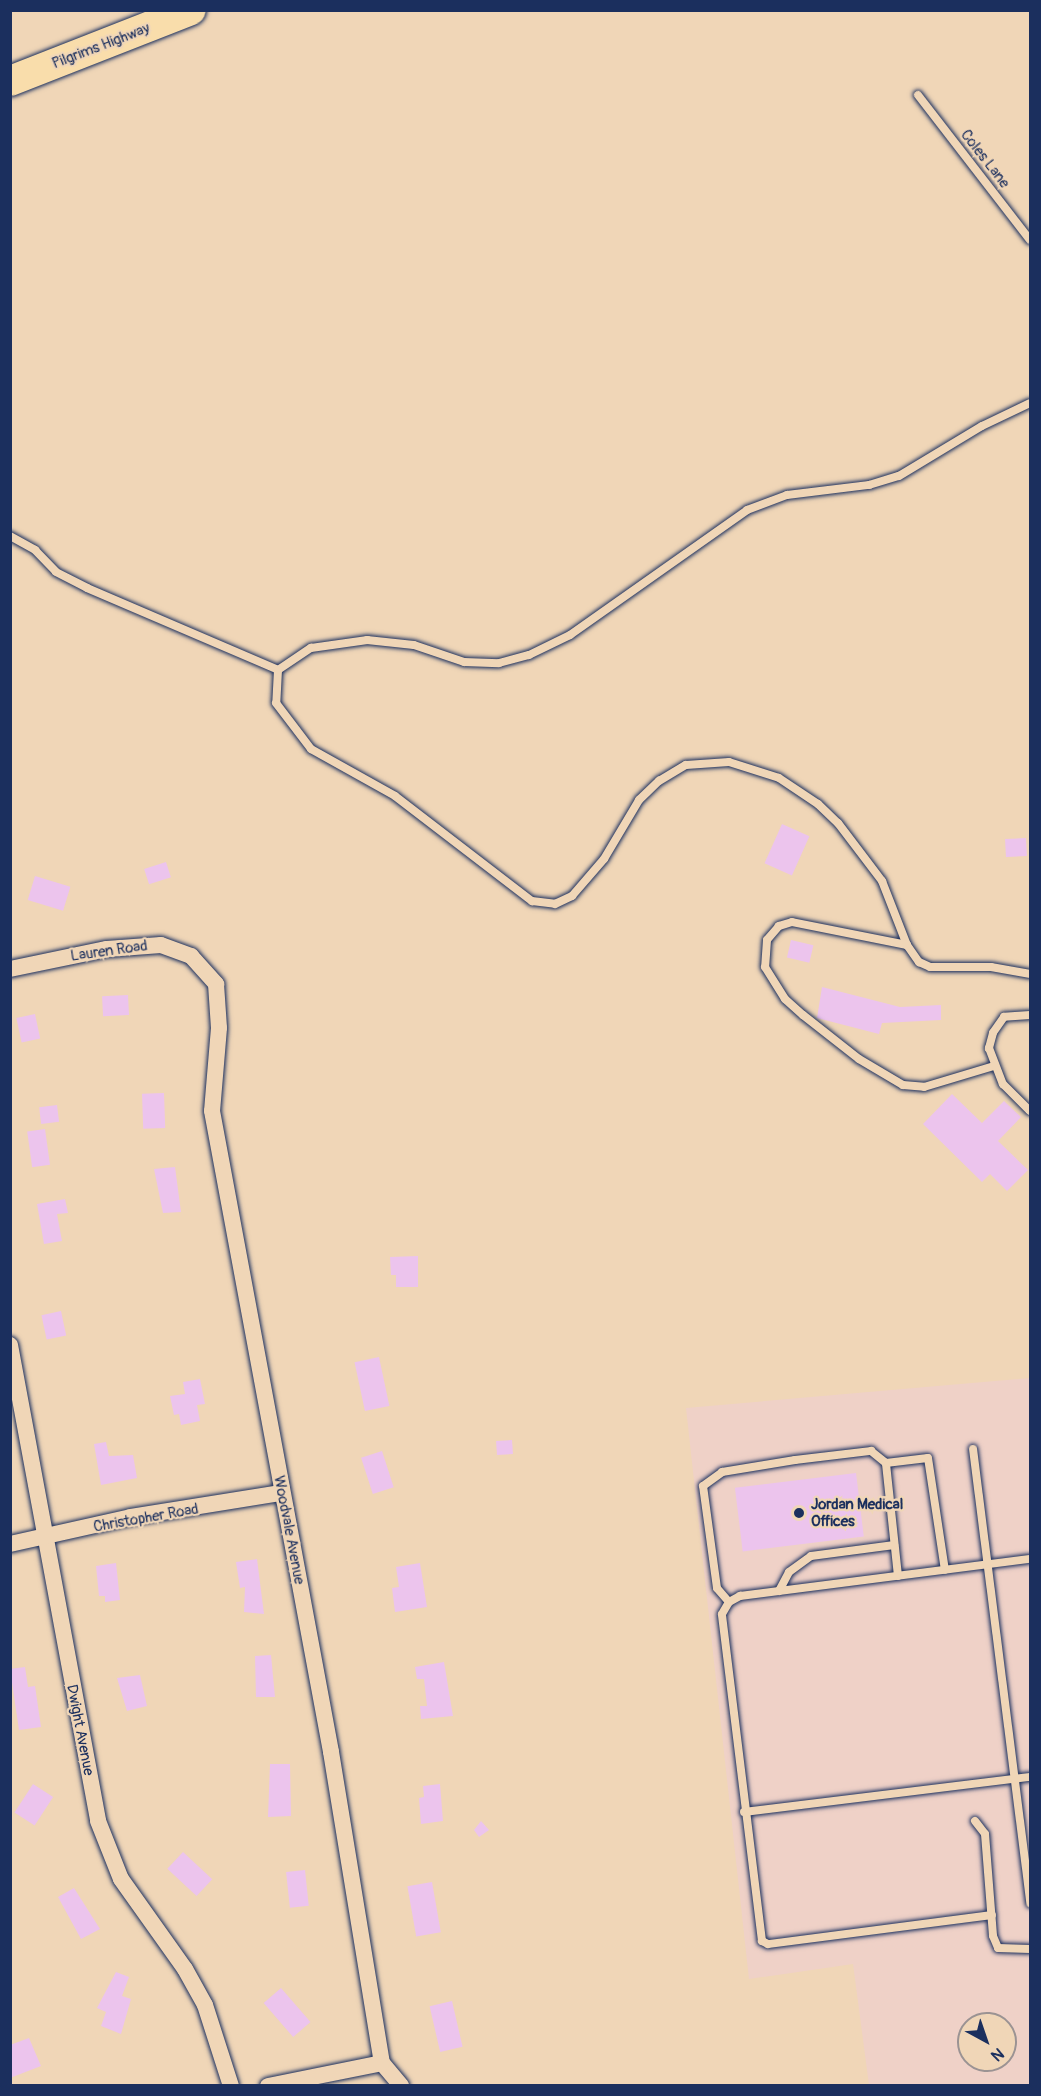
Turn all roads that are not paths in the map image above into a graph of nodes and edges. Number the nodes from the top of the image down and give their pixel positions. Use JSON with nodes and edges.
{"nodes":[{"id":1,"x":191,"y":10,"type":"edge"},
{"id":2,"x":10,"y":81,"type":"edge"},
{"id":3,"x":918,"y":95,"type":"dead end"},
{"id":4,"x":1030,"y":240,"type":"edge"},
{"id":5,"x":1030,"y":403,"type":"edge"},
{"id":6,"x":10,"y":536,"type":"edge"},
{"id":7,"x":278,"y":670,"type":"junction"},
{"id":8,"x":907,"y":945,"type":"junction"},
{"id":9,"x":10,"y":969,"type":"edge"},
{"id":10,"x":1030,"y":974,"type":"edge"},
{"id":11,"x":219,"y":997,"type":"joint"},
{"id":12,"x":1030,"y":1014,"type":"edge"},
{"id":13,"x":994,"y":1066,"type":"junction"},
{"id":14,"x":1030,"y":1111,"type":"edge"},
{"id":15,"x":10,"y":1345,"type":"edge"},
{"id":16,"x":973,"y":1449,"type":"dead end"},
{"id":17,"x":886,"y":1463,"type":"junction"},
{"id":18,"x":281,"y":1493,"type":"junction"},
{"id":19,"x":47,"y":1538,"type":"junction"},
{"id":20,"x":10,"y":1544,"type":"edge"},
{"id":21,"x":894,"y":1545,"type":"junction"},
{"id":22,"x":1030,"y":1559,"type":"edge"},
{"id":23,"x":988,"y":1564,"type":"junction"},
{"id":24,"x":945,"y":1570,"type":"junction"},
{"id":25,"x":898,"y":1576,"type":"junction"},
{"id":26,"x":779,"y":1591,"type":"junction"},
{"id":27,"x":729,"y":1602,"type":"junction"},
{"id":28,"x":1030,"y":1776,"type":"edge"},
{"id":29,"x":1013,"y":1779,"type":"junction"},
{"id":30,"x":744,"y":1812,"type":"junction"},
{"id":31,"x":975,"y":1821,"type":"dead end"},
{"id":32,"x":1030,"y":1903,"type":"edge"},
{"id":33,"x":992,"y":1915,"type":"junction"},
{"id":34,"x":1030,"y":1949,"type":"edge"},
{"id":35,"x":382,"y":2063,"type":"junction"},
{"id":36,"x":231,"y":2085,"type":"edge"},
{"id":37,"x":268,"y":2085,"type":"edge"},
{"id":38,"x":401,"y":2085,"type":"edge"}],
"edges":[{"from":1,"to":2,"type":"highway","name":"Pilgrims Highway"},
{"from":3,"to":4,"type":"lane","name":"Coles Lane"},
{"from":5,"to":7,"type":"lane"},
{"from":6,"to":7,"type":"lane"},
{"from":7,"to":8,"type":"lane"},
{"from":8,"to":10,"type":"lane"},
{"from":8,"to":13,"type":"lane"},
{"from":9,"to":11,"type":"street","name":"Lauren Road"},
{"from":11,"to":18,"type":"street","name":"Woodvale Avenue"},
{"from":12,"to":13,"type":"lane"},
{"from":13,"to":14,"type":"lane"},
{"from":15,"to":19,"type":"street","name":"Dwight Avenue"},
{"from":16,"to":23,"type":"lane"},
{"from":17,"to":21,"type":"lane"},
{"from":17,"to":24,"type":"lane"},
{"from":17,"to":27,"type":"lane"},
{"from":18,"to":19,"type":"street","name":"Christopher Road"},
{"from":18,"to":35,"type":"street","name":"Woodvale Avenue"},
{"from":19,"to":20,"type":"street","name":"Christopher Road"},
{"from":19,"to":36,"type":"street","name":"Dwight Avenue"},
{"from":21,"to":25,"type":"lane"},
{"from":21,"to":26,"type":"lane"},
{"from":22,"to":23,"type":"lane"},
{"from":23,"to":24,"type":"lane"},
{"from":23,"to":29,"type":"lane"},
{"from":24,"to":25,"type":"lane"},
{"from":25,"to":26,"type":"lane"},
{"from":26,"to":27,"type":"lane"},
{"from":27,"to":30,"type":"lane"},
{"from":28,"to":29,"type":"lane"},
{"from":29,"to":30,"type":"lane"},
{"from":29,"to":32,"type":"lane"},
{"from":30,"to":33,"type":"lane"},
{"from":31,"to":33,"type":"lane"},
{"from":33,"to":34,"type":"lane"},
{"from":35,"to":37,"type":"street"},
{"from":35,"to":38,"type":"street"}]}
